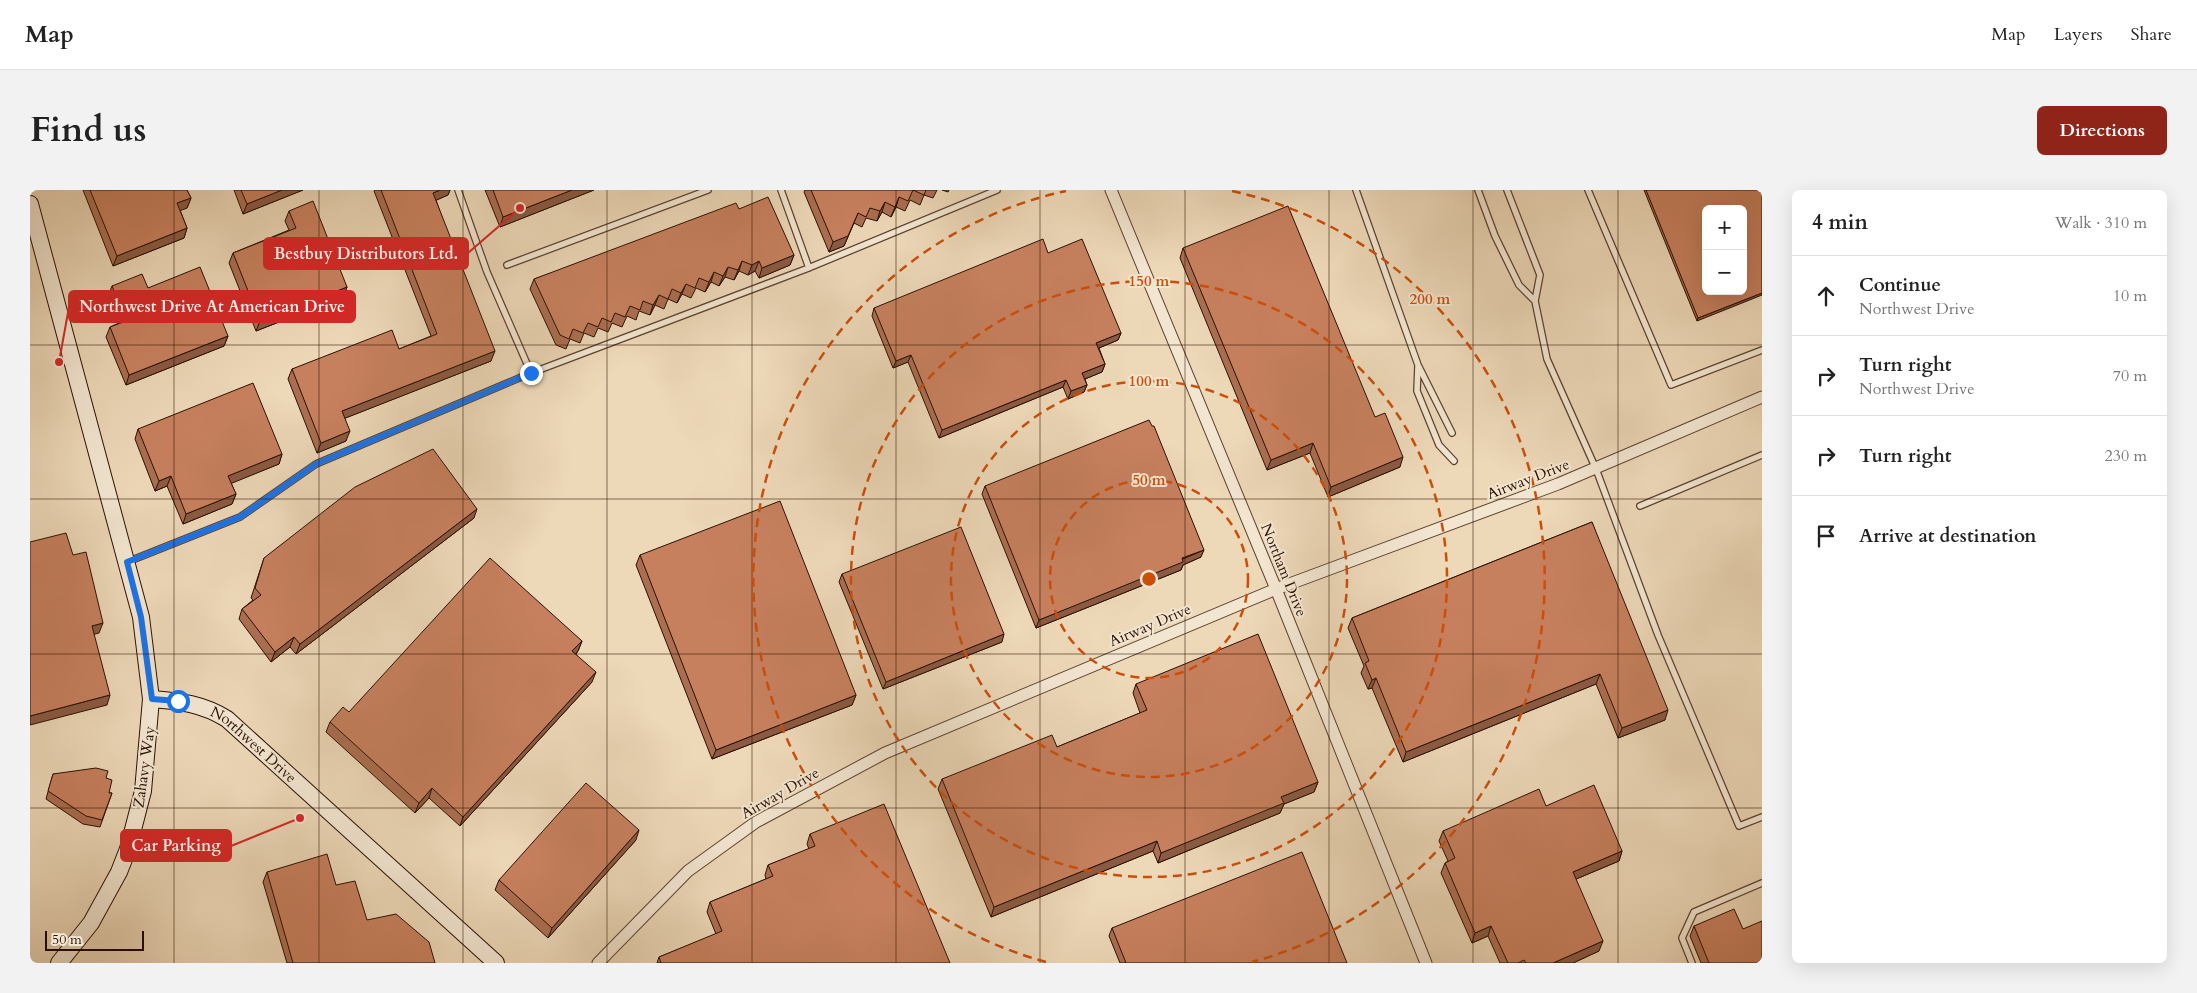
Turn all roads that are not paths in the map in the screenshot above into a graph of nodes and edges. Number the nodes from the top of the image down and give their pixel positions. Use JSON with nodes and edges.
{"nodes":[{"id":1,"x":458,"y":190,"type":"edge"},
{"id":2,"x":708,"y":190,"type":"edge"},
{"id":3,"x":781,"y":190,"type":"edge"},
{"id":4,"x":997,"y":190,"type":"edge"},
{"id":5,"x":1111,"y":190,"type":"edge"},
{"id":6,"x":1356,"y":190,"type":"edge"},
{"id":7,"x":1478,"y":190,"type":"edge"},
{"id":8,"x":1507,"y":190,"type":"edge"},
{"id":9,"x":1588,"y":190,"type":"edge"},
{"id":10,"x":30,"y":204,"type":"edge"},
{"id":11,"x":507,"y":265,"type":"dead end"},
{"id":12,"x":810,"y":268,"type":"junction"},
{"id":13,"x":1535,"y":302,"type":"junction"},
{"id":14,"x":1762,"y":350,"type":"edge"},
{"id":15,"x":1418,"y":365,"type":"junction"},
{"id":16,"x":531,"y":373,"type":"junction"},
{"id":17,"x":1762,"y":397,"type":"edge"},
{"id":18,"x":1452,"y":433,"type":"dead end"},
{"id":19,"x":1762,"y":455,"type":"edge"},
{"id":20,"x":1454,"y":461,"type":"dead end"},
{"id":21,"x":1596,"y":469,"type":"junction"},
{"id":22,"x":1640,"y":506,"type":"dead end"},
{"id":23,"x":127,"y":562,"type":"junction"},
{"id":24,"x":1276,"y":589,"type":"junction"},
{"id":25,"x":152,"y":699,"type":"junction"},
{"id":26,"x":1762,"y":817,"type":"edge"},
{"id":27,"x":1762,"y":883,"type":"edge"},
{"id":28,"x":59,"y":963,"type":"edge"},
{"id":29,"x":496,"y":963,"type":"edge"},
{"id":30,"x":598,"y":963,"type":"edge"},
{"id":31,"x":1426,"y":963,"type":"edge"},
{"id":32,"x":1692,"y":963,"type":"edge"}],
"edges":[{"from":1,"to":16,"type":"lane"},
{"from":2,"to":11,"type":"lane"},
{"from":3,"to":12,"type":"lane"},
{"from":4,"to":12,"type":"lane"},
{"from":5,"to":24,"type":"street","name":"Northam Drive"},
{"from":6,"to":15,"type":"lane"},
{"from":7,"to":13,"type":"lane"},
{"from":8,"to":13,"type":"lane"},
{"from":9,"to":14,"type":"lane"},
{"from":10,"to":23,"type":"street"},
{"from":12,"to":16,"type":"lane"},
{"from":13,"to":21,"type":"lane"},
{"from":15,"to":18,"type":"lane"},
{"from":15,"to":20,"type":"lane"},
{"from":16,"to":23,"type":"lane"},
{"from":17,"to":21,"type":"street","name":"Airway Drive"},
{"from":19,"to":22,"type":"lane"},
{"from":21,"to":24,"type":"street","name":"Airway Drive"},
{"from":21,"to":26,"type":"lane"},
{"from":23,"to":25,"type":"street"},
{"from":24,"to":30,"type":"street","name":"Airway Drive"},
{"from":24,"to":31,"type":"street","name":"Northam Drive"},
{"from":25,"to":28,"type":"street","name":"Zahavy Way"},
{"from":25,"to":29,"type":"street","name":"Northwest Drive"},
{"from":27,"to":32,"type":"lane"}]}
